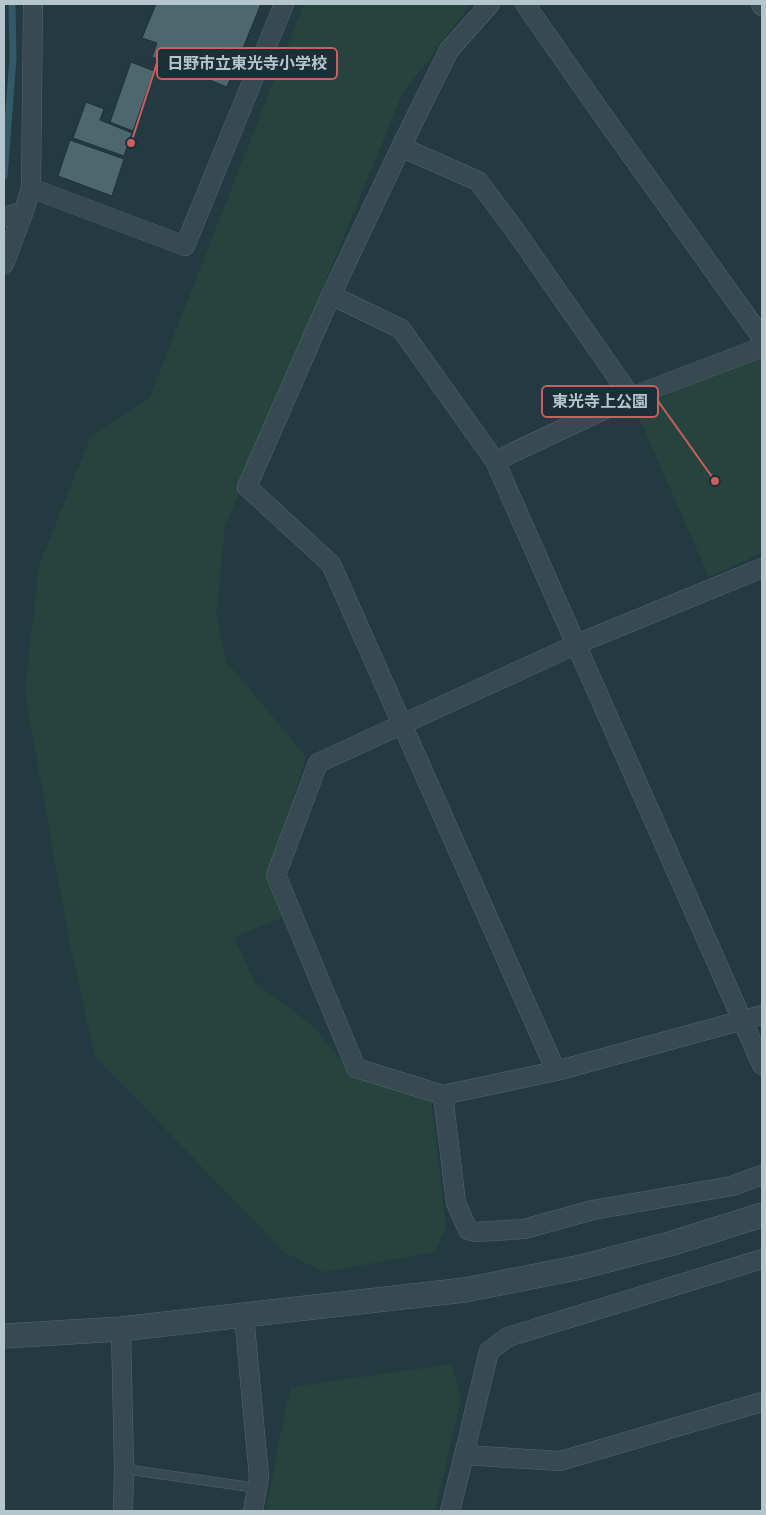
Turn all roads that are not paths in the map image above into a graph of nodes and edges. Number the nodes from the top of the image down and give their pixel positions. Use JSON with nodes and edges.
{"nodes":[{"id":1,"x":33,"y":4,"type":"edge"},
{"id":2,"x":284,"y":4,"type":"edge"},
{"id":3,"x":490,"y":4,"type":"edge"},
{"id":4,"x":525,"y":4,"type":"edge"},
{"id":5,"x":401,"y":148,"type":"junction"},
{"id":6,"x":31,"y":188,"type":"junction"},
{"id":7,"x":24,"y":212,"type":"junction"},
{"id":8,"x":4,"y":217,"type":"edge"},
{"id":9,"x":4,"y":264,"type":"edge"},
{"id":10,"x":331,"y":295,"type":"junction"},
{"id":11,"x":762,"y":338,"type":"edge"},
{"id":12,"x":762,"y":347,"type":"edge"},
{"id":13,"x":630,"y":397,"type":"junction"},
{"id":14,"x":496,"y":460,"type":"junction"},
{"id":15,"x":762,"y":568,"type":"edge"},
{"id":16,"x":577,"y":644,"type":"junction"},
{"id":17,"x":403,"y":726,"type":"junction"},
{"id":18,"x":762,"y":1014,"type":"edge"},
{"id":19,"x":743,"y":1020,"type":"junction"},
{"id":20,"x":762,"y":1065,"type":"edge"},
{"id":21,"x":556,"y":1071,"type":"junction"},
{"id":22,"x":444,"y":1095,"type":"junction"},
{"id":23,"x":762,"y":1175,"type":"edge"},
{"id":24,"x":762,"y":1215,"type":"edge"},
{"id":25,"x":762,"y":1259,"type":"edge"},
{"id":26,"x":244,"y":1315,"type":"junction"},
{"id":27,"x":121,"y":1328,"type":"junction"},
{"id":28,"x":4,"y":1336,"type":"edge"},
{"id":29,"x":762,"y":1402,"type":"edge"},
{"id":30,"x":464,"y":1455,"type":"junction"},
{"id":31,"x":124,"y":1469,"type":"junction"},
{"id":32,"x":257,"y":1488,"type":"junction"},
{"id":33,"x":123,"y":1511,"type":"edge"},
{"id":34,"x":253,"y":1511,"type":"edge"},
{"id":35,"x":450,"y":1511,"type":"edge"}],
"edges":[{"from":1,"to":6,"type":"street"},
{"from":2,"to":6,"type":"street"},
{"from":3,"to":5,"type":"street"},
{"from":4,"to":11,"type":"street"},
{"from":5,"to":10,"type":"street"},
{"from":5,"to":13,"type":"street"},
{"from":6,"to":7,"type":"street"},
{"from":7,"to":8,"type":"street"},
{"from":7,"to":9,"type":"street"},
{"from":10,"to":14,"type":"street"},
{"from":10,"to":17,"type":"street"},
{"from":12,"to":13,"type":"street"},
{"from":13,"to":14,"type":"street"},
{"from":14,"to":16,"type":"street"},
{"from":15,"to":16,"type":"street"},
{"from":16,"to":17,"type":"street"},
{"from":16,"to":19,"type":"street"},
{"from":17,"to":21,"type":"street"},
{"from":17,"to":22,"type":"street"},
{"from":18,"to":19,"type":"street"},
{"from":19,"to":20,"type":"street"},
{"from":19,"to":21,"type":"street"},
{"from":21,"to":22,"type":"street"},
{"from":22,"to":23,"type":"street"},
{"from":24,"to":26,"type":"street"},
{"from":25,"to":30,"type":"street"},
{"from":26,"to":27,"type":"street"},
{"from":26,"to":32,"type":"street"},
{"from":27,"to":28,"type":"street"},
{"from":27,"to":31,"type":"street"},
{"from":29,"to":30,"type":"street"},
{"from":30,"to":35,"type":"street"},
{"from":31,"to":32,"type":"lane"},
{"from":31,"to":33,"type":"street"},
{"from":32,"to":34,"type":"street"}]}
